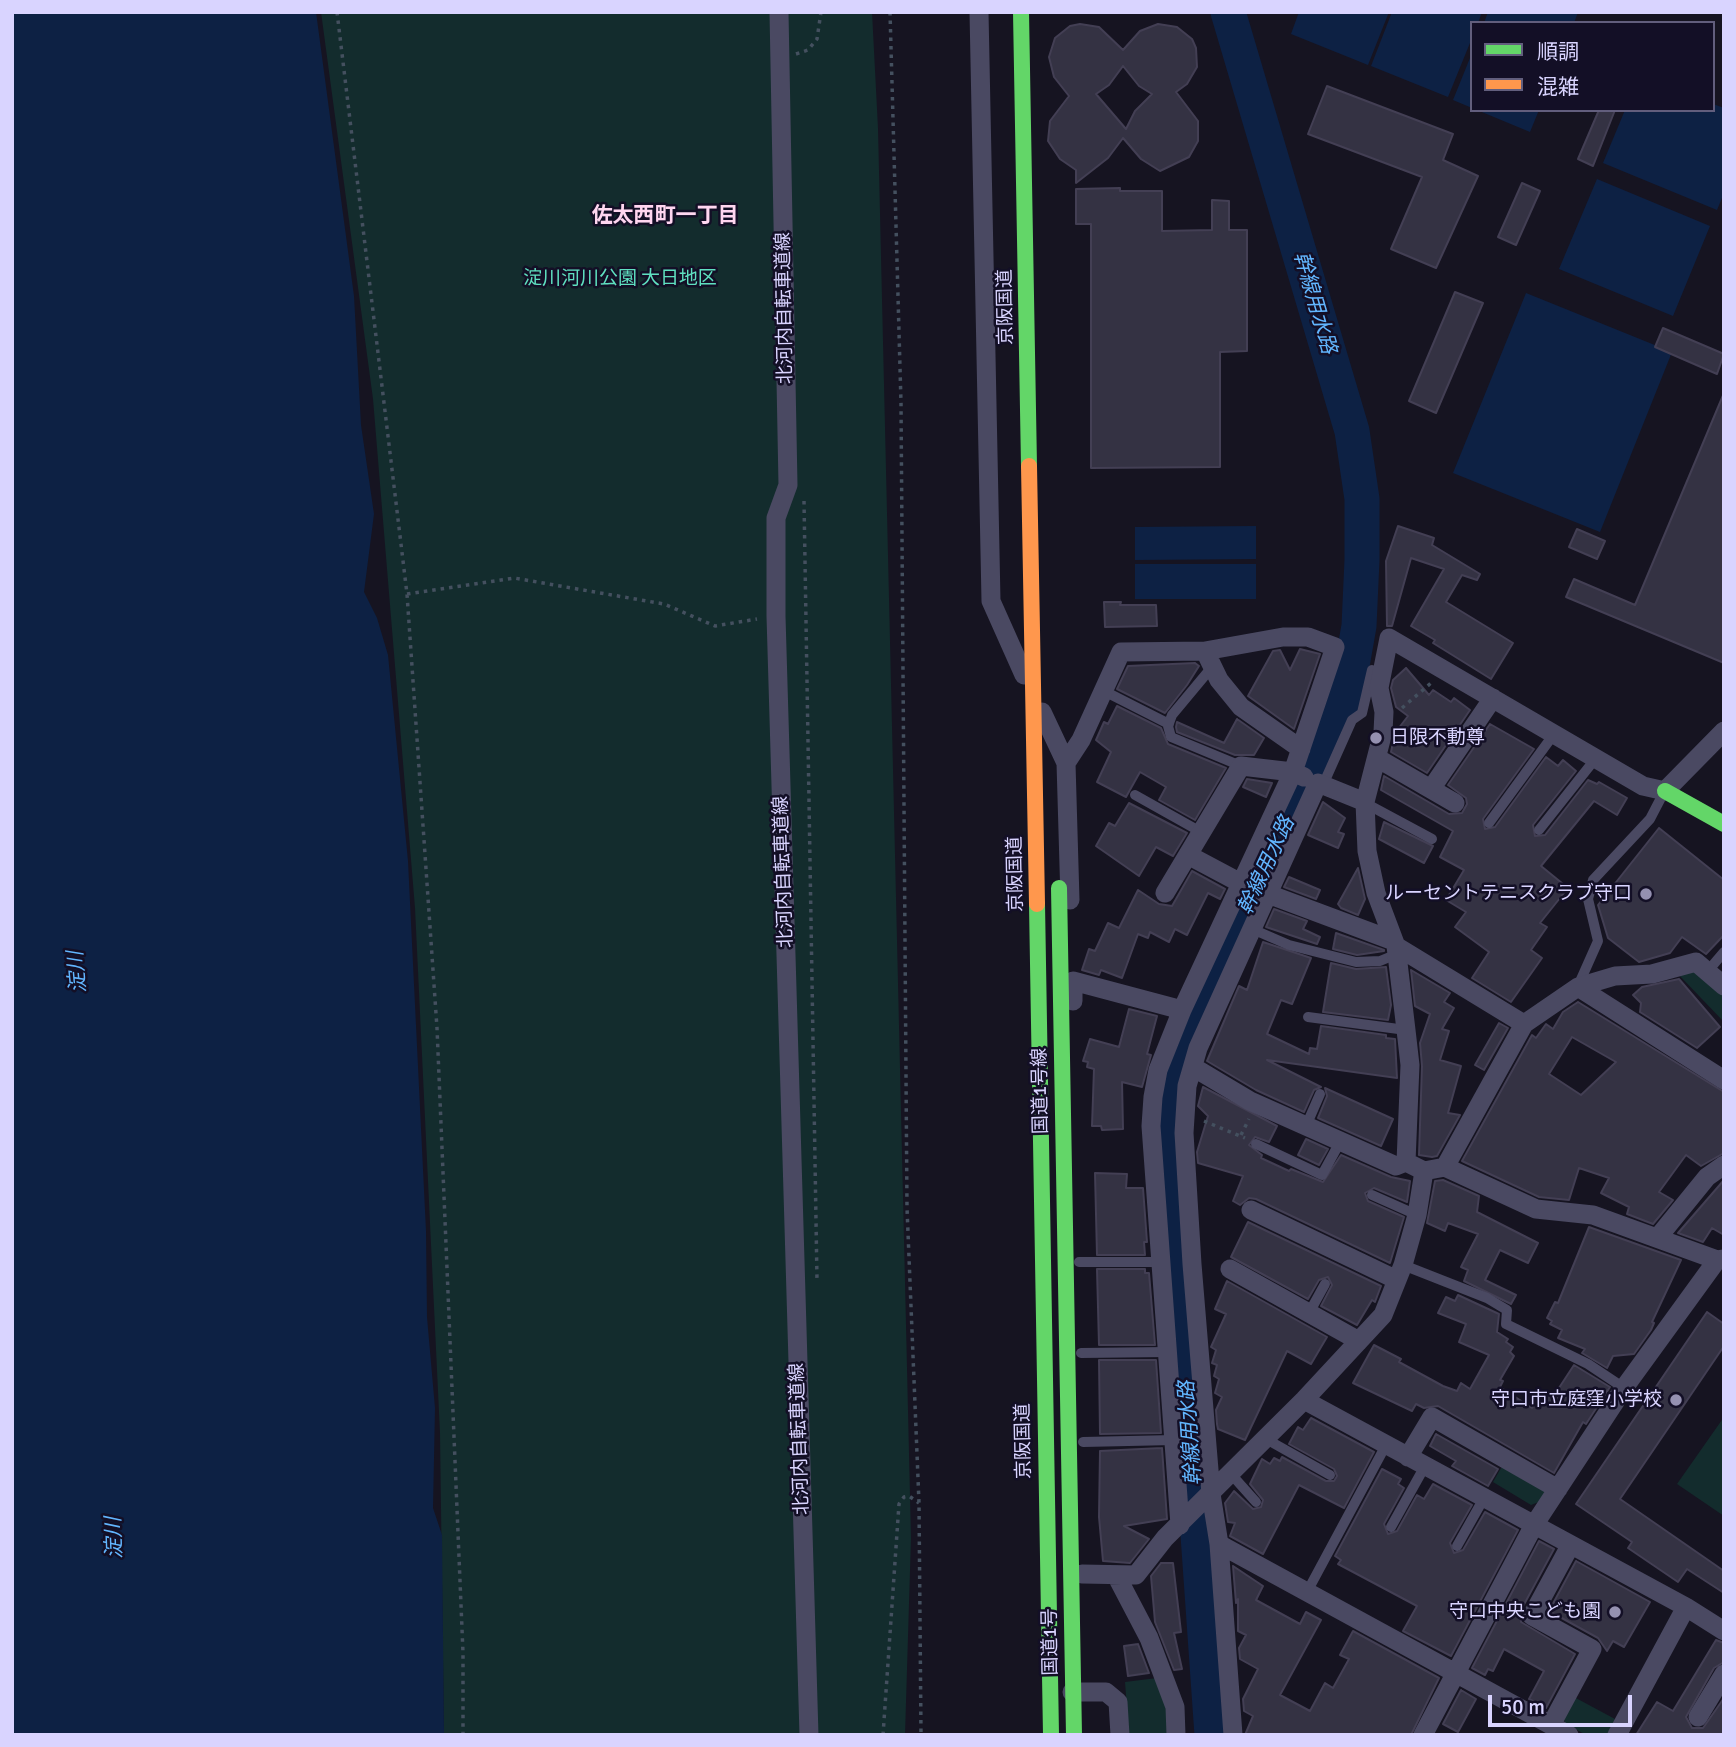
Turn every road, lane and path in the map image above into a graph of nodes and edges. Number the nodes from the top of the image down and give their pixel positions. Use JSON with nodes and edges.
{"nodes":[{"id":1,"x":337,"y":12,"type":"edge"},
{"id":2,"x":779,"y":12,"type":"edge"},
{"id":3,"x":821,"y":12,"type":"edge"},
{"id":4,"x":890,"y":12,"type":"edge"},
{"id":5,"x":979,"y":12,"type":"edge"},
{"id":6,"x":1021,"y":12,"type":"edge"},
{"id":7,"x":791,"y":51,"type":"junction"},
{"id":8,"x":1003,"y":360,"type":"dead end"},
{"id":9,"x":804,"y":499,"type":"dead end"},
{"id":10,"x":407,"y":594,"type":"junction"},
{"id":11,"x":776,"y":616,"type":"junction"},
{"id":12,"x":1032,"y":634,"type":"junction"},
{"id":13,"x":1208,"y":659,"type":"junction"},
{"id":14,"x":1372,"y":670,"type":"dead end"},
{"id":15,"x":1446,"y":671,"type":"junction"},
{"id":16,"x":1009,"y":688,"type":"dead end"},
{"id":17,"x":1104,"y":691,"type":"junction"},
{"id":18,"x":1493,"y":698,"type":"junction"},
{"id":19,"x":1169,"y":724,"type":"junction"},
{"id":20,"x":1383,"y":724,"type":"junction"},
{"id":21,"x":1724,"y":731,"type":"edge"},
{"id":22,"x":1554,"y":734,"type":"junction"},
{"id":23,"x":1301,"y":749,"type":"junction"},
{"id":24,"x":1377,"y":758,"type":"junction"},
{"id":25,"x":1595,"y":758,"type":"junction"},
{"id":26,"x":1066,"y":763,"type":"junction"},
{"id":27,"x":1241,"y":766,"type":"junction"},
{"id":28,"x":1309,"y":779,"type":"junction"},
{"id":29,"x":1431,"y":789,"type":"junction"},
{"id":30,"x":1665,"y":791,"type":"junction"},
{"id":31,"x":1135,"y":795,"type":"dead end"},
{"id":32,"x":1365,"y":802,"type":"junction"},
{"id":33,"x":1455,"y":803,"type":"dead end"},
{"id":34,"x":1489,"y":823,"type":"dead end"},
{"id":35,"x":1724,"y":824,"type":"edge"},
{"id":36,"x":1539,"y":830,"type":"dead end"},
{"id":37,"x":1201,"y":832,"type":"junction"},
{"id":38,"x":1432,"y":839,"type":"dead end"},
{"id":39,"x":1188,"y":855,"type":"junction"},
{"id":40,"x":1242,"y":886,"type":"junction"},
{"id":41,"x":1165,"y":893,"type":"dead end"},
{"id":42,"x":1266,"y":896,"type":"junction"},
{"id":43,"x":1252,"y":929,"type":"junction"},
{"id":44,"x":1396,"y":947,"type":"junction"},
{"id":45,"x":1724,"y":952,"type":"edge"},
{"id":46,"x":1707,"y":972,"type":"junction"},
{"id":47,"x":1073,"y":981,"type":"junction"},
{"id":48,"x":1724,"y":986,"type":"edge"},
{"id":49,"x":1578,"y":987,"type":"junction"},
{"id":50,"x":1182,"y":1010,"type":"junction"},
{"id":51,"x":1308,"y":1017,"type":"dead end"},
{"id":52,"x":1524,"y":1024,"type":"junction"},
{"id":53,"x":1406,"y":1030,"type":"junction"},
{"id":54,"x":1193,"y":1067,"type":"junction"},
{"id":55,"x":1724,"y":1080,"type":"edge"},
{"id":56,"x":1320,"y":1094,"type":"dead end"},
{"id":57,"x":1185,"y":1114,"type":"junction"},
{"id":58,"x":1306,"y":1126,"type":"junction"},
{"id":59,"x":1340,"y":1142,"type":"junction"},
{"id":60,"x":1256,"y":1144,"type":"joint"},
{"id":61,"x":1406,"y":1162,"type":"junction"},
{"id":62,"x":1724,"y":1165,"type":"edge"},
{"id":63,"x":1445,"y":1167,"type":"junction"},
{"id":64,"x":1424,"y":1171,"type":"junction"},
{"id":65,"x":1372,"y":1195,"type":"dead end"},
{"id":66,"x":1251,"y":1210,"type":"dead end"},
{"id":67,"x":1417,"y":1215,"type":"junction"},
{"id":68,"x":1658,"y":1236,"type":"junction"},
{"id":69,"x":1720,"y":1259,"type":"edge"},
{"id":70,"x":1079,"y":1262,"type":"junction"},
{"id":71,"x":1161,"y":1262,"type":"junction"},
{"id":72,"x":1230,"y":1269,"type":"dead end"},
{"id":73,"x":1400,"y":1273,"type":"junction"},
{"id":74,"x":1325,"y":1284,"type":"dead end"},
{"id":75,"x":817,"y":1290,"type":"dead end"},
{"id":76,"x":1309,"y":1314,"type":"junction"},
{"id":77,"x":1359,"y":1341,"type":"junction"},
{"id":78,"x":1167,"y":1352,"type":"junction"},
{"id":79,"x":1081,"y":1353,"type":"junction"},
{"id":80,"x":1624,"y":1388,"type":"junction"},
{"id":81,"x":1304,"y":1400,"type":"junction"},
{"id":82,"x":1266,"y":1439,"type":"junction"},
{"id":83,"x":1174,"y":1440,"type":"junction"},
{"id":84,"x":1083,"y":1442,"type":"junction"},
{"id":85,"x":1386,"y":1445,"type":"junction"},
{"id":86,"x":1408,"y":1457,"type":"junction"},
{"id":87,"x":1425,"y":1466,"type":"junction"},
{"id":88,"x":1231,"y":1474,"type":"junction"},
{"id":89,"x":1330,"y":1475,"type":"dead end"},
{"id":90,"x":1558,"y":1489,"type":"junction"},
{"id":91,"x":1210,"y":1496,"type":"junction"},
{"id":92,"x":1484,"y":1498,"type":"junction"},
{"id":93,"x":1256,"y":1502,"type":"dead end"},
{"id":94,"x":919,"y":1503,"type":"junction"},
{"id":95,"x":1182,"y":1524,"type":"junction"},
{"id":96,"x":1534,"y":1525,"type":"junction"},
{"id":97,"x":1391,"y":1527,"type":"dead end"},
{"id":98,"x":1219,"y":1544,"type":"junction"},
{"id":99,"x":1457,"y":1546,"type":"dead end"},
{"id":100,"x":1570,"y":1546,"type":"junction"},
{"id":101,"x":1070,"y":1549,"type":"joint"},
{"id":102,"x":1082,"y":1574,"type":"junction"},
{"id":103,"x":1116,"y":1575,"type":"junction"},
{"id":104,"x":1307,"y":1592,"type":"junction"},
{"id":105,"x":1686,"y":1607,"type":"junction"},
{"id":106,"x":1724,"y":1631,"type":"edge"},
{"id":107,"x":1072,"y":1658,"type":"junction"},
{"id":108,"x":1456,"y":1673,"type":"junction"},
{"id":109,"x":1724,"y":1674,"type":"edge"},
{"id":110,"x":1072,"y":1692,"type":"junction"},
{"id":111,"x":1698,"y":1717,"type":"dead end"},
{"id":112,"x":1551,"y":1725,"type":"junction"},
{"id":113,"x":463,"y":1735,"type":"edge"},
{"id":114,"x":809,"y":1735,"type":"edge"},
{"id":115,"x":883,"y":1735,"type":"edge"},
{"id":116,"x":921,"y":1735,"type":"edge"},
{"id":117,"x":1051,"y":1735,"type":"edge"},
{"id":118,"x":1074,"y":1735,"type":"edge"},
{"id":119,"x":1121,"y":1735,"type":"edge"},
{"id":120,"x":1175,"y":1735,"type":"edge"},
{"id":121,"x":1233,"y":1735,"type":"edge"},
{"id":122,"x":1423,"y":1735,"type":"edge"},
{"id":123,"x":1569,"y":1735,"type":"edge"},
{"id":124,"x":1617,"y":1735,"type":"edge"}],
"edges":[{"from":1,"to":10,"type":"path"},
{"from":2,"to":7,"type":"street","name":"北河内自転車道線"},
{"from":3,"to":7,"type":"path"},
{"from":4,"to":94,"type":"path"},
{"from":5,"to":26,"type":"street"},
{"from":6,"to":12,"type":"main road","name":"京阪国道","bridge":true},
{"from":7,"to":11,"type":"street","name":"北河内自転車道線"},
{"from":8,"to":16,"type":"main road","name":"京阪国道"},
{"from":9,"to":75,"type":"path","name":"北河内自転車道線"},
{"from":10,"to":11,"type":"path"},
{"from":10,"to":113,"type":"path"},
{"from":11,"to":114,"type":"street","name":"北河内自転車道線"},
{"from":12,"to":101,"type":"main road","name":"国道1号線","bridge":true},
{"from":12,"to":117,"type":"main road","name":"京阪国道","bridge":true},
{"from":13,"to":17,"type":"street"},
{"from":13,"to":19,"type":"lane"},
{"from":13,"to":23,"type":"street"},
{"from":13,"to":23,"type":"street"},
{"from":14,"to":28,"type":"lane"},
{"from":15,"to":18,"type":"street"},
{"from":15,"to":20,"type":"path"},
{"from":15,"to":20,"type":"street"},
{"from":17,"to":19,"type":"lane"},
{"from":17,"to":26,"type":"street"},
{"from":18,"to":22,"type":"street"},
{"from":18,"to":29,"type":"street"},
{"from":19,"to":27,"type":"lane"},
{"from":20,"to":24,"type":"street"},
{"from":21,"to":30,"type":"street"},
{"from":22,"to":25,"type":"street"},
{"from":22,"to":34,"type":"lane"},
{"from":23,"to":28,"type":"street"},
{"from":24,"to":29,"type":"street"},
{"from":24,"to":32,"type":"street"},
{"from":25,"to":30,"type":"street"},
{"from":25,"to":36,"type":"lane"},
{"from":26,"to":47,"type":"street"},
{"from":27,"to":28,"type":"street"},
{"from":27,"to":37,"type":"street"},
{"from":28,"to":32,"type":"street"},
{"from":28,"to":40,"type":"street"},
{"from":28,"to":42,"type":"street"},
{"from":29,"to":33,"type":"street"},
{"from":30,"to":35,"type":"main road"},
{"from":30,"to":49,"type":"lane"},
{"from":31,"to":37,"type":"lane"},
{"from":32,"to":38,"type":"lane"},
{"from":32,"to":44,"type":"street"},
{"from":37,"to":39,"type":"street"},
{"from":39,"to":40,"type":"street"},
{"from":39,"to":41,"type":"street"},
{"from":40,"to":42,"type":"street"},
{"from":40,"to":50,"type":"street"},
{"from":42,"to":43,"type":"street"},
{"from":42,"to":44,"type":"street"},
{"from":43,"to":44,"type":"lane"},
{"from":43,"to":54,"type":"street"},
{"from":44,"to":52,"type":"street"},
{"from":44,"to":53,"type":"street"},
{"from":45,"to":46,"type":"lane"},
{"from":46,"to":48,"type":"street"},
{"from":46,"to":49,"type":"street"},
{"from":47,"to":50,"type":"street"},
{"from":47,"to":70,"type":"street"},
{"from":49,"to":52,"type":"street"},
{"from":49,"to":55,"type":"street"},
{"from":50,"to":71,"type":"street"},
{"from":51,"to":53,"type":"lane"},
{"from":52,"to":63,"type":"street"},
{"from":53,"to":61,"type":"street"},
{"from":54,"to":57,"type":"street"},
{"from":54,"to":58,"type":"street"},
{"from":56,"to":58,"type":"lane"},
{"from":57,"to":60,"type":"path"},
{"from":57,"to":91,"type":"street"},
{"from":58,"to":59,"type":"street"},
{"from":59,"to":60,"type":"lane"},
{"from":59,"to":61,"type":"street"},
{"from":61,"to":64,"type":"street"},
{"from":62,"to":68,"type":"street"},
{"from":63,"to":64,"type":"street"},
{"from":63,"to":68,"type":"street"},
{"from":64,"to":67,"type":"street"},
{"from":65,"to":67,"type":"lane"},
{"from":66,"to":73,"type":"street"},
{"from":67,"to":73,"type":"street"},
{"from":68,"to":69,"type":"street"},
{"from":69,"to":80,"type":"street"},
{"from":70,"to":71,"type":"lane"},
{"from":70,"to":79,"type":"street"},
{"from":71,"to":78,"type":"street"},
{"from":72,"to":76,"type":"street"},
{"from":73,"to":77,"type":"street"},
{"from":73,"to":80,"type":"lane"},
{"from":74,"to":76,"type":"lane"},
{"from":76,"to":77,"type":"street"},
{"from":77,"to":81,"type":"street"},
{"from":78,"to":79,"type":"lane"},
{"from":78,"to":83,"type":"street"},
{"from":79,"to":84,"type":"street"},
{"from":80,"to":90,"type":"street"},
{"from":81,"to":82,"type":"street"},
{"from":81,"to":85,"type":"street"},
{"from":82,"to":88,"type":"street"},
{"from":82,"to":89,"type":"lane"},
{"from":83,"to":84,"type":"lane"},
{"from":83,"to":95,"type":"street"},
{"from":84,"to":102,"type":"street"},
{"from":85,"to":86,"type":"street"},
{"from":85,"to":104,"type":"lane"},
{"from":86,"to":87,"type":"street"},
{"from":86,"to":90,"type":"street"},
{"from":87,"to":92,"type":"street"},
{"from":87,"to":97,"type":"lane"},
{"from":88,"to":91,"type":"street"},
{"from":88,"to":93,"type":"lane"},
{"from":90,"to":96,"type":"street"},
{"from":91,"to":95,"type":"street"},
{"from":91,"to":98,"type":"street"},
{"from":92,"to":96,"type":"street"},
{"from":92,"to":99,"type":"lane"},
{"from":94,"to":115,"type":"path"},
{"from":94,"to":116,"type":"path"},
{"from":95,"to":103,"type":"street"},
{"from":96,"to":100,"type":"street"},
{"from":96,"to":108,"type":"street"},
{"from":98,"to":104,"type":"street"},
{"from":98,"to":121,"type":"street"},
{"from":100,"to":105,"type":"street"},
{"from":100,"to":112,"type":"street"},
{"from":101,"to":107,"type":"main road","name":"国道1号"},
{"from":102,"to":103,"type":"street"},
{"from":102,"to":107,"type":"street"},
{"from":103,"to":120,"type":"street"},
{"from":104,"to":108,"type":"street"},
{"from":105,"to":106,"type":"street"},
{"from":105,"to":124,"type":"street"},
{"from":107,"to":110,"type":"main road","name":"国道1号"},
{"from":108,"to":112,"type":"street"},
{"from":108,"to":122,"type":"street"},
{"from":109,"to":111,"type":"street"},
{"from":110,"to":118,"type":"main road","name":"国道1号"},
{"from":110,"to":119,"type":"street"},
{"from":112,"to":123,"type":"street"}]}
